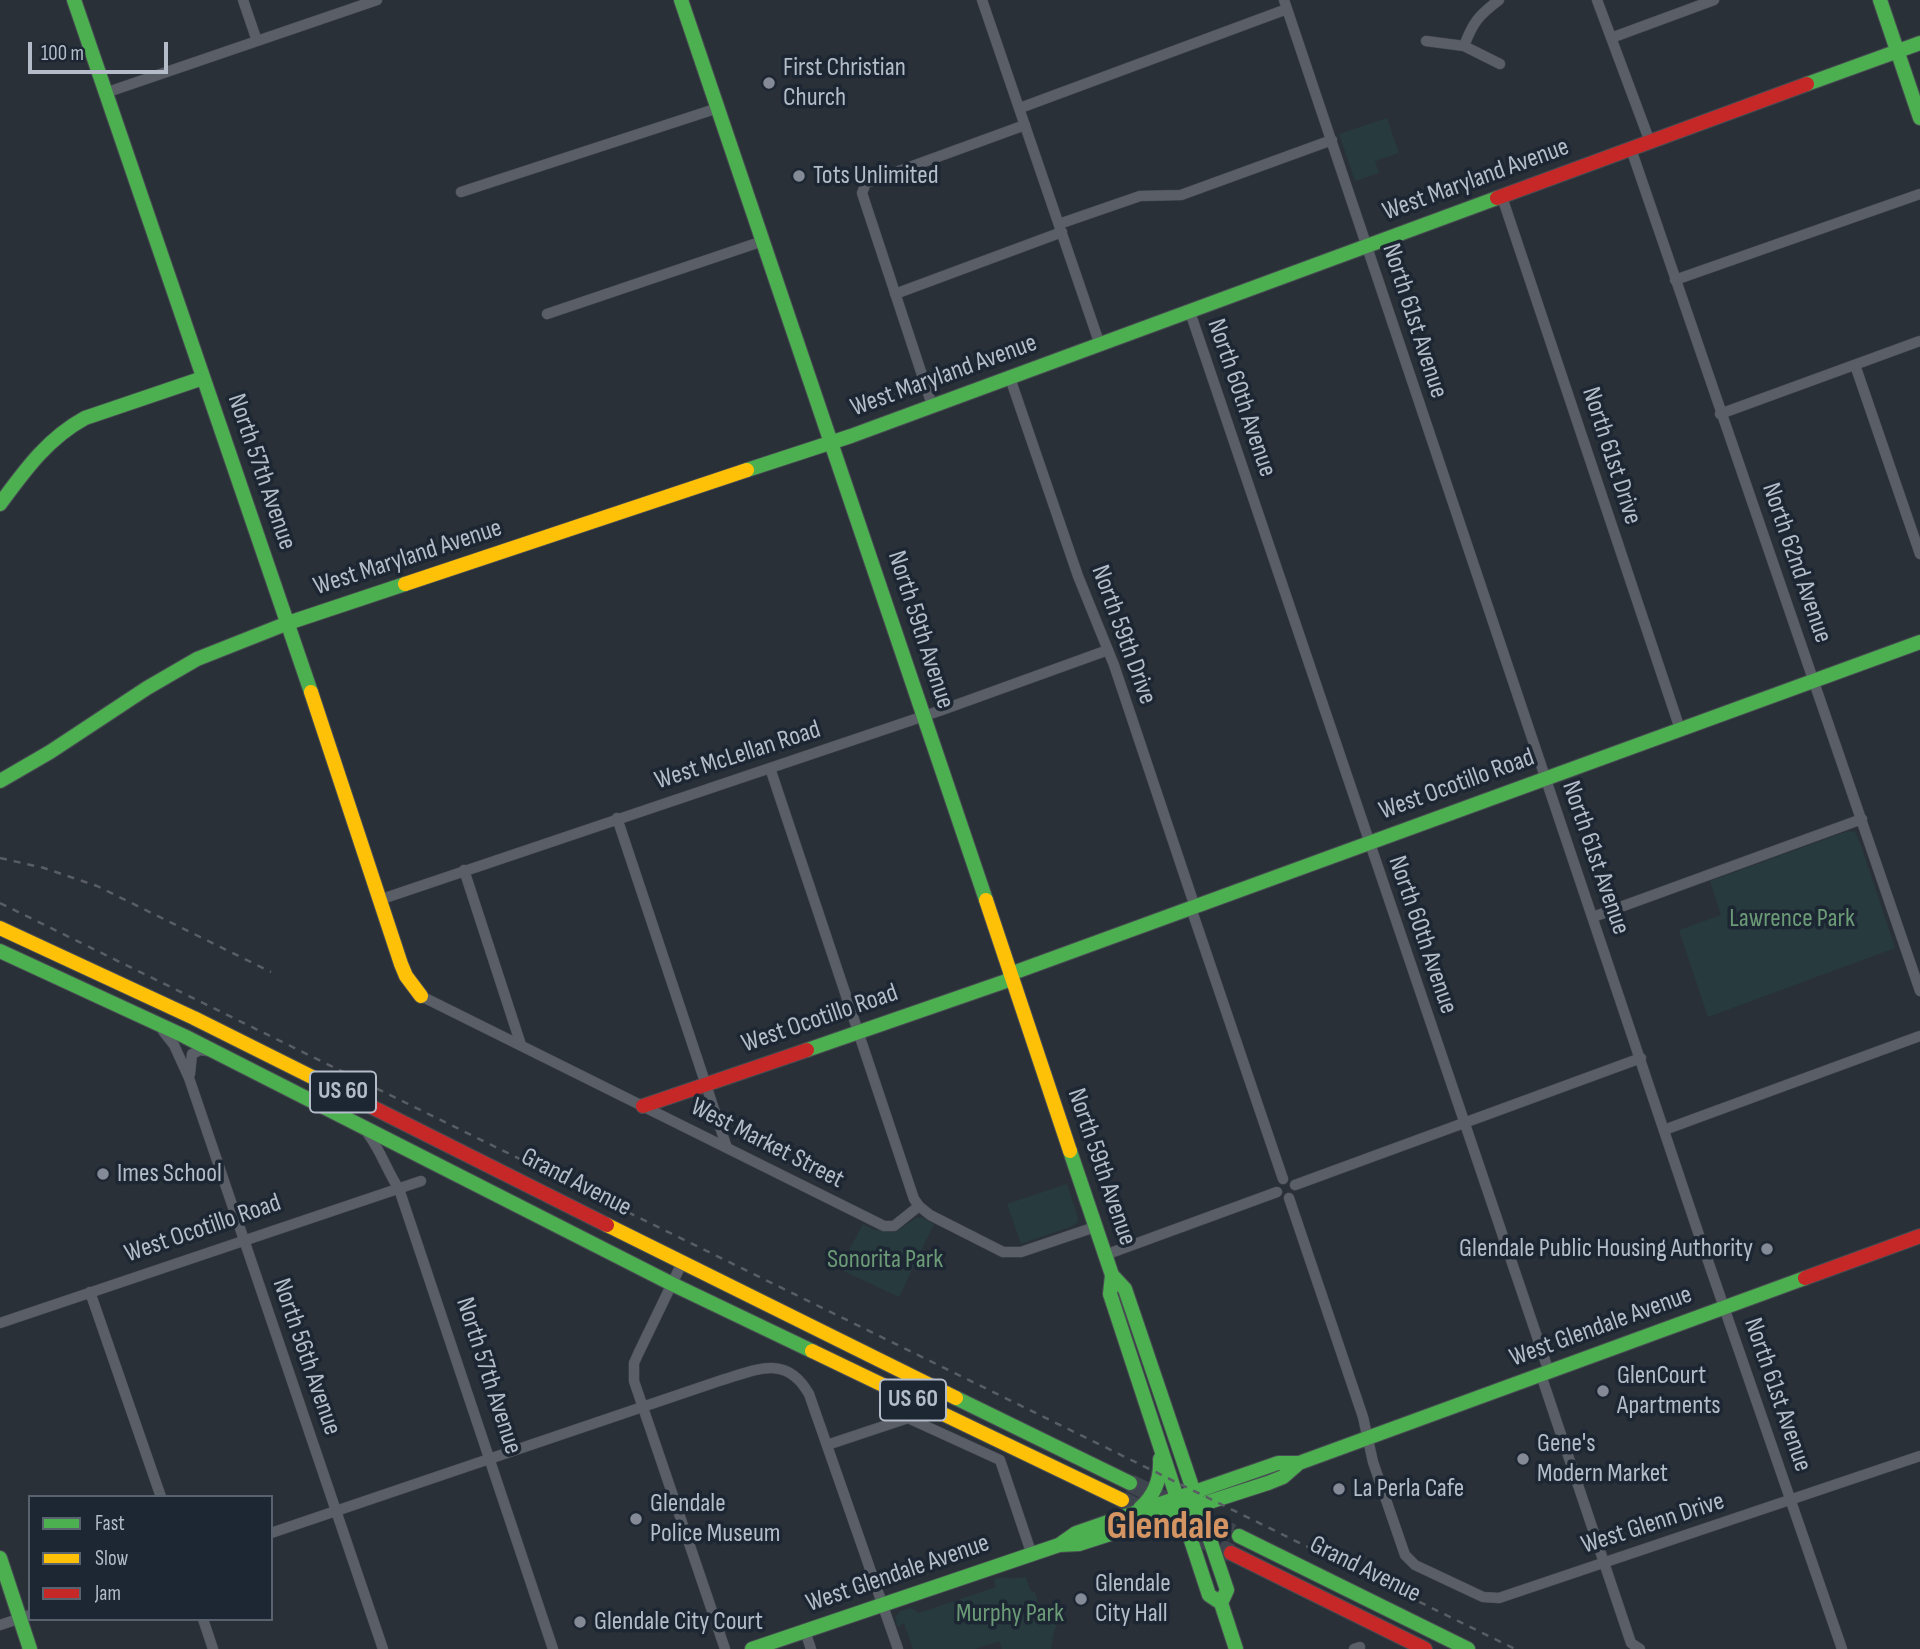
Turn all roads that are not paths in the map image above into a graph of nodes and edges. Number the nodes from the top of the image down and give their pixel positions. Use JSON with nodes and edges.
{"nodes":[{"id":1,"x":74,"y":0,"type":"edge"},
{"id":2,"x":243,"y":0,"type":"edge"},
{"id":3,"x":377,"y":0,"type":"edge"},
{"id":4,"x":681,"y":0,"type":"edge"},
{"id":5,"x":982,"y":0,"type":"edge"},
{"id":6,"x":1500,"y":0,"type":"edge"},
{"id":7,"x":1597,"y":0,"type":"edge"},
{"id":8,"x":1714,"y":0,"type":"edge"},
{"id":9,"x":1880,"y":0,"type":"edge"},
{"id":10,"x":1286,"y":5,"type":"edge"},
{"id":11,"x":1611,"y":38,"type":"junction"},
{"id":12,"x":257,"y":41,"type":"junction"},
{"id":13,"x":1426,"y":41,"type":"dead end"},
{"id":14,"x":1920,"y":43,"type":"edge"},
{"id":15,"x":1464,"y":46,"type":"junction"},
{"id":16,"x":1898,"y":51,"type":"junction"},
{"id":17,"x":1500,"y":64,"type":"dead end"},
{"id":18,"x":106,"y":93,"type":"junction"},
{"id":19,"x":718,"y":108,"type":"junction"},
{"id":20,"x":1020,"y":108,"type":"junction"},
{"id":21,"x":1920,"y":118,"type":"edge"},
{"id":22,"x":1025,"y":125,"type":"junction"},
{"id":23,"x":1332,"y":140,"type":"junction"},
{"id":24,"x":1650,"y":142,"type":"junction"},
{"id":25,"x":1631,"y":149,"type":"junction"},
{"id":26,"x":461,"y":192,"type":"dead end"},
{"id":27,"x":1920,"y":194,"type":"edge"},
{"id":28,"x":1502,"y":197,"type":"junction"},
{"id":29,"x":1060,"y":228,"type":"junction"},
{"id":30,"x":763,"y":241,"type":"junction"},
{"id":31,"x":1368,"y":246,"type":"junction"},
{"id":32,"x":1675,"y":280,"type":"junction"},
{"id":33,"x":895,"y":294,"type":"junction"},
{"id":34,"x":1190,"y":312,"type":"junction"},
{"id":35,"x":547,"y":314,"type":"dead end"},
{"id":36,"x":1920,"y":341,"type":"edge"},
{"id":37,"x":1100,"y":345,"type":"junction"},
{"id":38,"x":1855,"y":365,"type":"junction"},
{"id":39,"x":203,"y":378,"type":"junction"},
{"id":40,"x":1010,"y":378,"type":"junction"},
{"id":41,"x":932,"y":405,"type":"junction"},
{"id":42,"x":1720,"y":414,"type":"junction"},
{"id":43,"x":832,"y":442,"type":"junction"},
{"id":44,"x":0,"y":504,"type":"edge"},
{"id":45,"x":1920,"y":554,"type":"edge"},
{"id":46,"x":288,"y":624,"type":"junction"},
{"id":47,"x":1920,"y":642,"type":"edge"},
{"id":48,"x":1108,"y":650,"type":"junction"},
{"id":49,"x":1814,"y":680,"type":"junction"},
{"id":50,"x":924,"y":716,"type":"junction"},
{"id":51,"x":1680,"y":729,"type":"junction"},
{"id":52,"x":770,"y":768,"type":"junction"},
{"id":53,"x":1546,"y":779,"type":"junction"},
{"id":54,"x":0,"y":780,"type":"edge"},
{"id":55,"x":617,"y":818,"type":"junction"},
{"id":56,"x":1862,"y":819,"type":"junction"},
{"id":57,"x":1369,"y":844,"type":"junction"},
{"id":58,"x":464,"y":870,"type":"junction"},
{"id":59,"x":379,"y":900,"type":"junction"},
{"id":60,"x":1193,"y":908,"type":"junction"},
{"id":61,"x":1593,"y":916,"type":"junction"},
{"id":62,"x":0,"y":928,"type":"edge"},
{"id":63,"x":0,"y":951,"type":"edge"},
{"id":64,"x":1011,"y":977,"type":"junction"},
{"id":65,"x":1920,"y":992,"type":"edge"},
{"id":66,"x":421,"y":996,"type":"joint"},
{"id":67,"x":157,"y":1024,"type":"junction"},
{"id":68,"x":858,"y":1032,"type":"junction"},
{"id":69,"x":1920,"y":1036,"type":"edge"},
{"id":70,"x":521,"y":1045,"type":"junction"},
{"id":71,"x":215,"y":1052,"type":"junction"},
{"id":72,"x":1641,"y":1058,"type":"junction"},
{"id":73,"x":189,"y":1078,"type":"junction"},
{"id":74,"x":706,"y":1084,"type":"junction"},
{"id":75,"x":643,"y":1106,"type":"junction"},
{"id":76,"x":1464,"y":1123,"type":"junction"},
{"id":77,"x":362,"y":1126,"type":"junction"},
{"id":78,"x":1664,"y":1130,"type":"junction"},
{"id":79,"x":727,"y":1148,"type":"junction"},
{"id":80,"x":1283,"y":1179,"type":"junction"},
{"id":81,"x":421,"y":1181,"type":"dead end"},
{"id":82,"x":1295,"y":1185,"type":"junction"},
{"id":83,"x":399,"y":1189,"type":"junction"},
{"id":84,"x":1277,"y":1192,"type":"junction"},
{"id":85,"x":1289,"y":1198,"type":"junction"},
{"id":86,"x":919,"y":1206,"type":"junction"},
{"id":87,"x":1095,"y":1227,"type":"junction"},
{"id":88,"x":1920,"y":1236,"type":"edge"},
{"id":89,"x":244,"y":1241,"type":"junction"},
{"id":90,"x":1105,"y":1255,"type":"junction"},
{"id":91,"x":682,"y":1263,"type":"junction"},
{"id":92,"x":1112,"y":1276,"type":"junction"},
{"id":93,"x":671,"y":1284,"type":"junction"},
{"id":94,"x":90,"y":1292,"type":"junction"},
{"id":95,"x":1725,"y":1308,"type":"junction"},
{"id":96,"x":0,"y":1323,"type":"edge"},
{"id":97,"x":1545,"y":1374,"type":"junction"},
{"id":98,"x":642,"y":1408,"type":"junction"},
{"id":99,"x":1154,"y":1426,"type":"junction"},
{"id":100,"x":1368,"y":1438,"type":"junction"},
{"id":101,"x":827,"y":1445,"type":"junction"},
{"id":102,"x":1920,"y":1456,"type":"edge"},
{"id":103,"x":489,"y":1459,"type":"junction"},
{"id":104,"x":1130,"y":1483,"type":"tunnel mouth"},
{"id":105,"x":160,"y":1495,"type":"edge"},
{"id":106,"x":1197,"y":1499,"type":"junction"},
{"id":107,"x":1122,"y":1500,"type":"tunnel mouth"},
{"id":108,"x":1790,"y":1500,"type":"junction"},
{"id":109,"x":1180,"y":1505,"type":"junction"},
{"id":110,"x":337,"y":1511,"type":"junction"},
{"id":111,"x":1133,"y":1514,"type":"junction"},
{"id":112,"x":273,"y":1532,"type":"edge"},
{"id":113,"x":1239,"y":1536,"type":"tunnel mouth"},
{"id":114,"x":1059,"y":1545,"type":"junction"},
{"id":115,"x":1231,"y":1553,"type":"tunnel mouth"},
{"id":116,"x":1032,"y":1555,"type":"junction"},
{"id":117,"x":0,"y":1558,"type":"edge"},
{"id":118,"x":1604,"y":1562,"type":"junction"},
{"id":119,"x":1221,"y":1603,"type":"junction"},
{"id":120,"x":883,"y":1605,"type":"junction"},
{"id":121,"x":25,"y":1616,"type":"edge"},
{"id":122,"x":204,"y":1621,"type":"edge"},
{"id":123,"x":0,"y":1625,"type":"edge"},
{"id":124,"x":805,"y":1631,"type":"junction"},
{"id":125,"x":30,"y":1649,"type":"edge"},
{"id":126,"x":213,"y":1649,"type":"edge"},
{"id":127,"x":383,"y":1649,"type":"edge"},
{"id":128,"x":553,"y":1649,"type":"edge"},
{"id":129,"x":724,"y":1649,"type":"edge"},
{"id":130,"x":752,"y":1649,"type":"edge"},
{"id":131,"x":811,"y":1649,"type":"edge"},
{"id":132,"x":898,"y":1649,"type":"edge"},
{"id":133,"x":1236,"y":1649,"type":"edge"},
{"id":134,"x":1425,"y":1649,"type":"edge"},
{"id":135,"x":1468,"y":1649,"type":"edge"},
{"id":136,"x":1640,"y":1649,"type":"edge"},
{"id":137,"x":1842,"y":1649,"type":"edge"}],
"edges":[{"from":1,"to":18,"type":"main road","name":"North 57th Avenue"},
{"from":2,"to":12,"type":"street"},
{"from":3,"to":12,"type":"street"},
{"from":4,"to":19,"type":"main road","name":"North 59th Avenue"},
{"from":5,"to":20,"type":"street"},
{"from":6,"to":15,"type":"street"},
{"from":7,"to":11,"type":"street"},
{"from":8,"to":11,"type":"street"},
{"from":9,"to":16,"type":"main road"},
{"from":10,"to":20,"type":"street"},
{"from":10,"to":23,"type":"street","name":"North 61st Avenue"},
{"from":11,"to":24,"type":"street"},
{"from":12,"to":18,"type":"street"},
{"from":13,"to":15,"type":"street"},
{"from":14,"to":16,"type":"main road","name":"West Maryland Avenue"},
{"from":15,"to":17,"type":"street"},
{"from":16,"to":21,"type":"main road"},
{"from":16,"to":24,"type":"main road","name":"West Maryland Avenue"},
{"from":18,"to":39,"type":"main road","name":"North 57th Avenue"},
{"from":19,"to":26,"type":"street"},
{"from":19,"to":30,"type":"main road","name":"North 59th Avenue"},
{"from":20,"to":22,"type":"street"},
{"from":22,"to":29,"type":"street"},
{"from":22,"to":33,"type":"street"},
{"from":23,"to":29,"type":"street"},
{"from":23,"to":31,"type":"street","name":"North 61st Avenue"},
{"from":24,"to":25,"type":"main road","name":"West Maryland Avenue"},
{"from":25,"to":28,"type":"main road","name":"West Maryland Avenue"},
{"from":25,"to":32,"type":"street","name":"North 62nd Avenue"},
{"from":27,"to":32,"type":"street"},
{"from":28,"to":31,"type":"main road","name":"West Maryland Avenue"},
{"from":28,"to":51,"type":"street","name":"North 61st Drive"},
{"from":29,"to":33,"type":"street"},
{"from":29,"to":37,"type":"street"},
{"from":30,"to":35,"type":"street"},
{"from":30,"to":43,"type":"main road","name":"North 59th Avenue"},
{"from":31,"to":34,"type":"main road","name":"West Maryland Avenue"},
{"from":31,"to":53,"type":"street","name":"North 61st Avenue"},
{"from":32,"to":42,"type":"street","name":"North 62nd Avenue"},
{"from":33,"to":41,"type":"street"},
{"from":34,"to":37,"type":"main road","name":"West Maryland Avenue"},
{"from":34,"to":57,"type":"street","name":"North 60th Avenue"},
{"from":36,"to":38,"type":"street"},
{"from":37,"to":40,"type":"main road","name":"West Maryland Avenue"},
{"from":38,"to":42,"type":"street"},
{"from":38,"to":45,"type":"street"},
{"from":39,"to":44,"type":"main road"},
{"from":39,"to":46,"type":"main road","name":"North 57th Avenue"},
{"from":40,"to":41,"type":"main road","name":"West Maryland Avenue"},
{"from":40,"to":48,"type":"street","name":"North 59th Drive"},
{"from":41,"to":43,"type":"main road","name":"West Maryland Avenue"},
{"from":42,"to":49,"type":"street","name":"North 62nd Avenue"},
{"from":43,"to":46,"type":"main road","name":"West Maryland Avenue"},
{"from":43,"to":50,"type":"main road","name":"North 59th Avenue"},
{"from":46,"to":54,"type":"main road","name":"West Maryland Avenue"},
{"from":46,"to":59,"type":"main road","name":"North 57th Avenue"},
{"from":47,"to":49,"type":"main road","name":"West Ocotillo Road"},
{"from":48,"to":50,"type":"street","name":"West McLellan Road"},
{"from":48,"to":60,"type":"street","name":"North 59th Drive"},
{"from":49,"to":51,"type":"main road","name":"West Ocotillo Road"},
{"from":49,"to":56,"type":"street","name":"North 62nd Avenue"},
{"from":50,"to":52,"type":"street","name":"West McLellan Road"},
{"from":50,"to":64,"type":"main road","name":"North 59th Avenue"},
{"from":51,"to":53,"type":"main road","name":"West Ocotillo Road"},
{"from":52,"to":55,"type":"street","name":"West McLellan Road"},
{"from":52,"to":68,"type":"street"},
{"from":53,"to":57,"type":"main road","name":"West Ocotillo Road"},
{"from":53,"to":61,"type":"street","name":"North 61st Avenue"},
{"from":55,"to":58,"type":"street","name":"West McLellan Road"},
{"from":55,"to":74,"type":"street"},
{"from":56,"to":61,"type":"street"},
{"from":56,"to":65,"type":"street","name":"North 62nd Avenue"},
{"from":57,"to":60,"type":"main road","name":"West Ocotillo Road"},
{"from":57,"to":76,"type":"street","name":"North 60th Avenue"},
{"from":58,"to":59,"type":"street","name":"West McLellan Road"},
{"from":58,"to":70,"type":"street"},
{"from":59,"to":66,"type":"main road","name":"North 57th Avenue"},
{"from":60,"to":64,"type":"main road","name":"West Ocotillo Road"},
{"from":60,"to":80,"type":"street","name":"North 59th Drive"},
{"from":61,"to":72,"type":"street","name":"North 61st Avenue"},
{"from":62,"to":91,"type":"main road","name":"Grand Avenue","number":"US 60"},
{"from":63,"to":67,"type":"main road","name":"Grand Avenue","number":"US 60"},
{"from":64,"to":68,"type":"main road","name":"West Ocotillo Road"},
{"from":64,"to":87,"type":"main road","name":"North 59th Avenue"},
{"from":66,"to":70,"type":"street","name":"West Market Street"},
{"from":67,"to":71,"type":"main road","name":"Grand Avenue","number":"US 60"},
{"from":67,"to":73,"type":"street","name":"North 56th Avenue"},
{"from":68,"to":74,"type":"main road","name":"West Ocotillo Road"},
{"from":68,"to":86,"type":"street"},
{"from":69,"to":78,"type":"street"},
{"from":70,"to":75,"type":"street","name":"West Market Street"},
{"from":71,"to":73,"type":"street"},
{"from":71,"to":77,"type":"main road","name":"Grand Avenue","number":"US 60"},
{"from":72,"to":76,"type":"street"},
{"from":72,"to":78,"type":"street","name":"North 61st Avenue"},
{"from":73,"to":89,"type":"street","name":"North 56th Avenue"},
{"from":74,"to":75,"type":"main road","name":"West Ocotillo Road"},
{"from":74,"to":79,"type":"street"},
{"from":75,"to":79,"type":"street","name":"West Market Street"},
{"from":76,"to":82,"type":"street"},
{"from":76,"to":97,"type":"street","name":"North 60th Avenue"},
{"from":77,"to":83,"type":"street","name":"North 57th Avenue"},
{"from":77,"to":93,"type":"main road","name":"Grand Avenue","number":"US 60"},
{"from":78,"to":95,"type":"street","name":"North 61st Avenue"},
{"from":79,"to":86,"type":"street","name":"West Market Street"},
{"from":80,"to":82,"type":"street"},
{"from":80,"to":84,"type":"street"},
{"from":81,"to":83,"type":"street","name":"West Ocotillo Road"},
{"from":82,"to":85,"type":"street"},
{"from":83,"to":89,"type":"street","name":"West Ocotillo Road"},
{"from":83,"to":103,"type":"street","name":"North 57th Avenue"},
{"from":84,"to":85,"type":"street"},
{"from":84,"to":90,"type":"street"},
{"from":85,"to":100,"type":"street"},
{"from":86,"to":87,"type":"street"},
{"from":87,"to":90,"type":"main road","name":"North 59th Avenue"},
{"from":88,"to":95,"type":"main road","name":"West Glendale Avenue"},
{"from":89,"to":94,"type":"street","name":"West Ocotillo Road"},
{"from":89,"to":110,"type":"street","name":"North 56th Avenue"},
{"from":90,"to":92,"type":"main road","name":"North 59th Avenue"},
{"from":91,"to":93,"type":"street"},
{"from":91,"to":104,"type":"main road","name":"Grand Avenue","number":"US 60"},
{"from":92,"to":99,"type":"main road","name":"North 59th Avenue"},
{"from":92,"to":106,"type":"main road","name":"North 59th Avenue"},
{"from":93,"to":98,"type":"street"},
{"from":93,"to":107,"type":"main road","name":"Grand Avenue","number":"US 60"},
{"from":94,"to":96,"type":"street","name":"West Ocotillo Road"},
{"from":94,"to":105,"type":"street"},
{"from":95,"to":97,"type":"main road","name":"West Glendale Avenue"},
{"from":95,"to":108,"type":"street","name":"North 61st Avenue"},
{"from":97,"to":100,"type":"main road","name":"West Glendale Avenue"},
{"from":97,"to":118,"type":"street","name":"North 60th Avenue"},
{"from":98,"to":101,"type":"street"},
{"from":98,"to":103,"type":"street"},
{"from":98,"to":129,"type":"street"},
{"from":99,"to":109,"type":"main road","name":"North 59th Avenue"},
{"from":99,"to":111,"type":"main road"},
{"from":100,"to":106,"type":"main road","name":"West Glendale Avenue"},
{"from":100,"to":118,"type":"street","name":"West Glenn Drive"},
{"from":101,"to":116,"type":"street"},
{"from":101,"to":120,"type":"street"},
{"from":102,"to":108,"type":"street","name":"West Glenn Drive"},
{"from":103,"to":110,"type":"street"},
{"from":103,"to":128,"type":"street","name":"North 57th Avenue"},
{"from":106,"to":109,"type":"main road","name":"West Glendale Avenue"},
{"from":106,"to":119,"type":"main road","name":"North 59th Avenue"},
{"from":108,"to":118,"type":"street","name":"West Glenn Drive"},
{"from":108,"to":137,"type":"street","name":"North 61st Avenue"},
{"from":109,"to":111,"type":"main road","name":"West Glendale Avenue"},
{"from":109,"to":114,"type":"main road","name":"West Glendale Avenue"},
{"from":109,"to":119,"type":"main road","name":"North 59th Avenue"},
{"from":110,"to":112,"type":"street"},
{"from":110,"to":127,"type":"street","name":"North 56th Avenue"},
{"from":111,"to":114,"type":"main road","name":"West Glendale Avenue"},
{"from":113,"to":135,"type":"main road","name":"Grand Avenue"},
{"from":114,"to":116,"type":"main road","name":"West Glendale Avenue"},
{"from":115,"to":134,"type":"main road","name":"Grand Avenue"},
{"from":116,"to":120,"type":"main road","name":"West Glendale Avenue"},
{"from":117,"to":121,"type":"main road"},
{"from":118,"to":136,"type":"street","name":"North 60th Avenue"},
{"from":119,"to":133,"type":"main road","name":"North 59th Avenue"},
{"from":120,"to":124,"type":"main road","name":"West Glendale Avenue"},
{"from":120,"to":132,"type":"street"},
{"from":121,"to":123,"type":"street"},
{"from":121,"to":125,"type":"main road"},
{"from":122,"to":126,"type":"street"},
{"from":124,"to":130,"type":"main road","name":"West Glendale Avenue"},
{"from":124,"to":131,"type":"street"}]}
